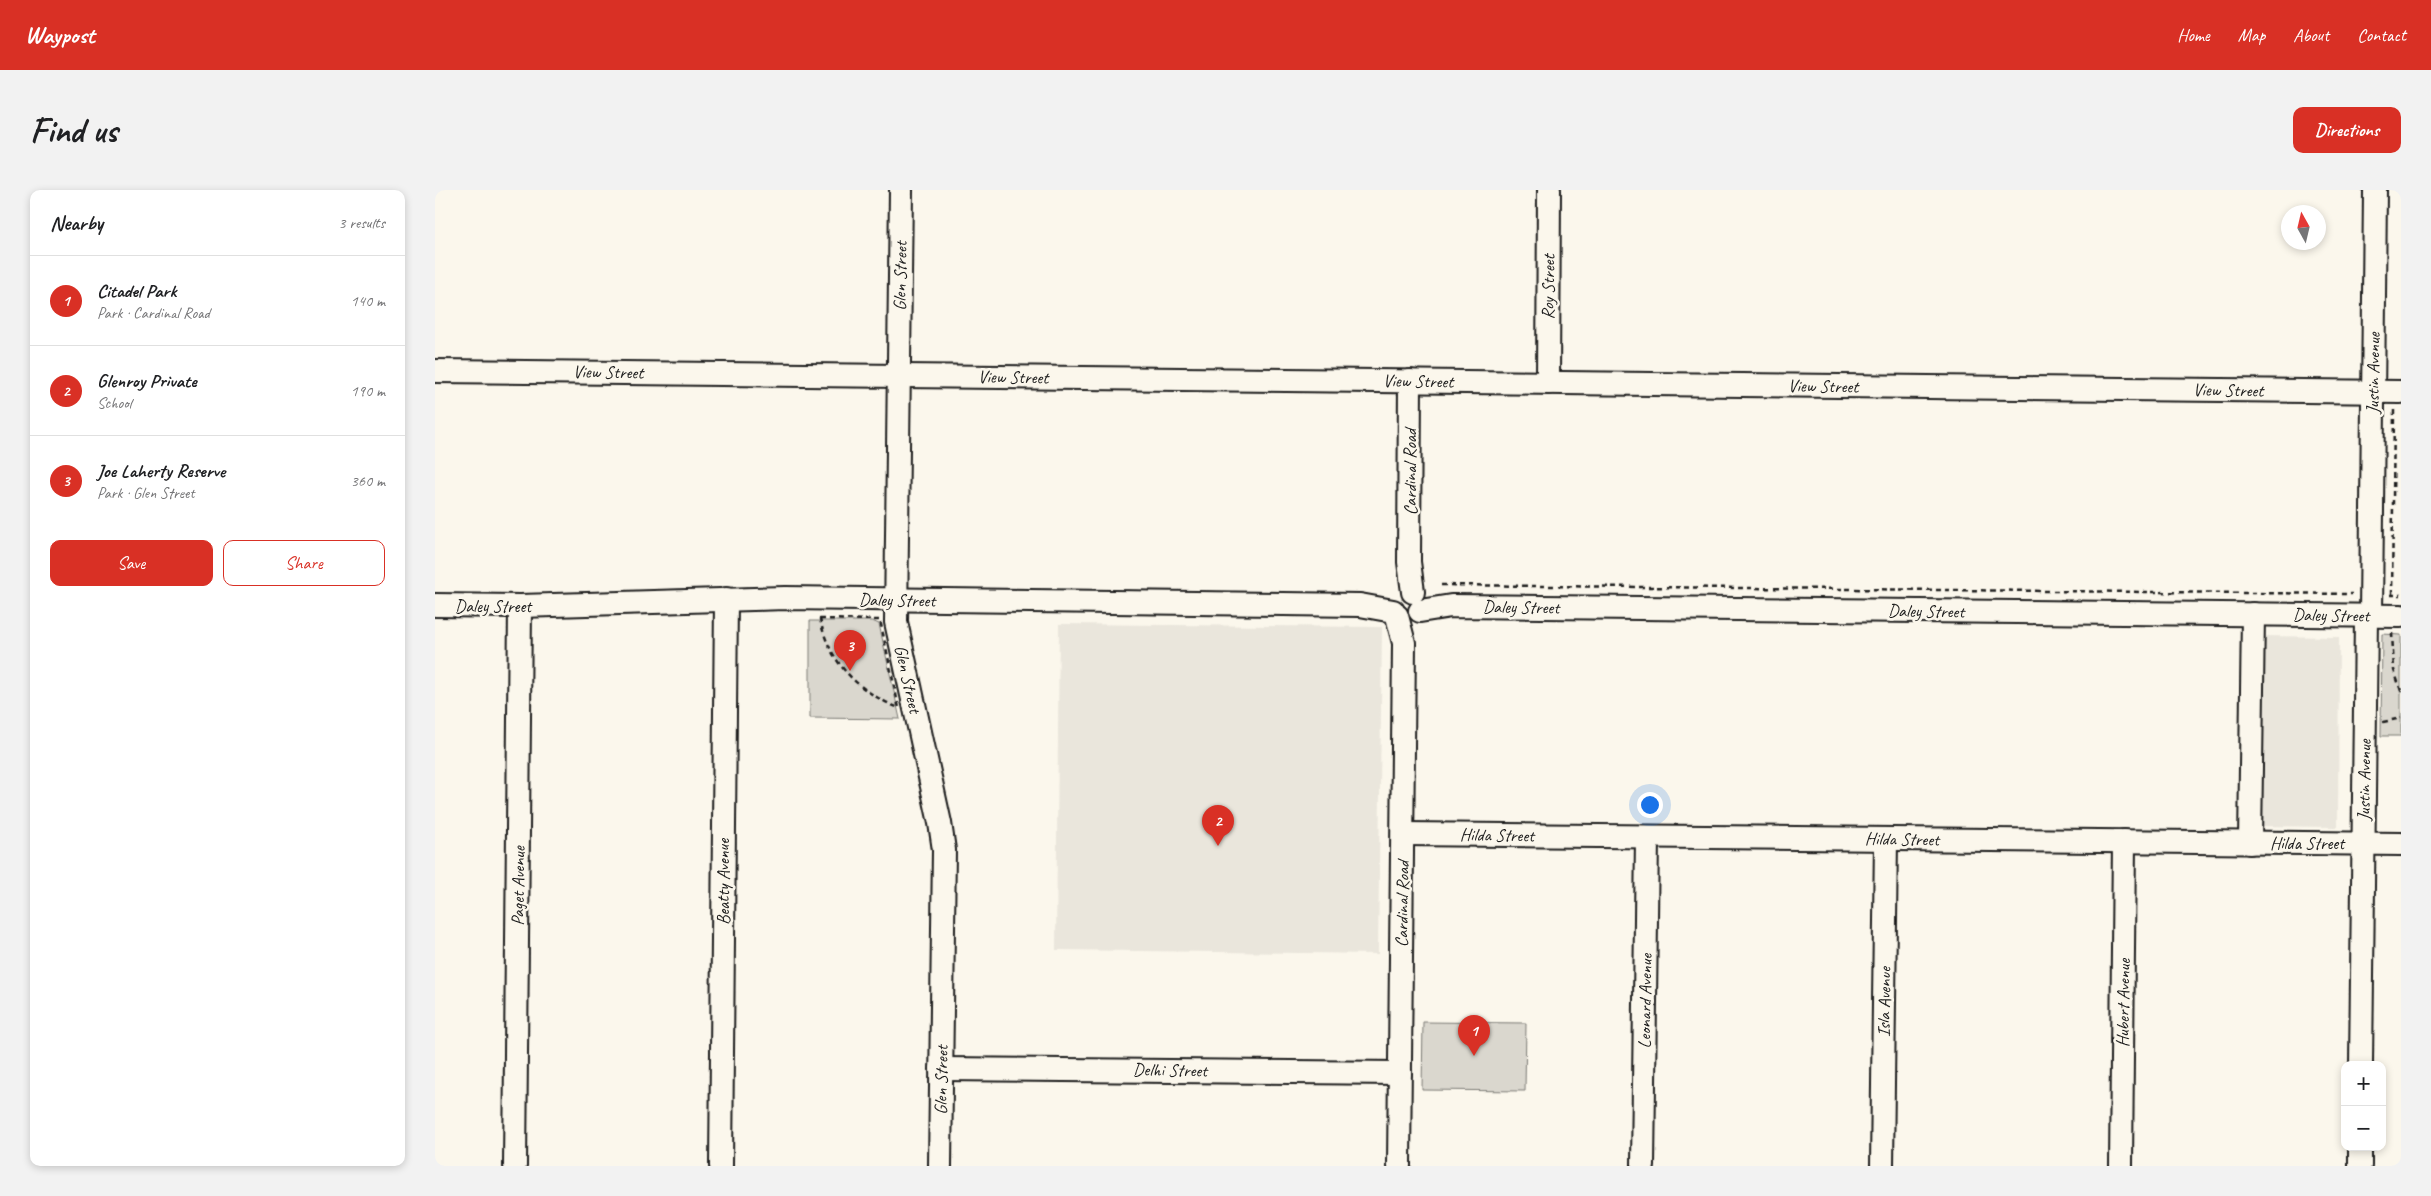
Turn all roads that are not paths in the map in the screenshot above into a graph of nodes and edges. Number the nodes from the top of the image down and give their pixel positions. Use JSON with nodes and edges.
{"nodes":[{"id":1,"x":901,"y":190,"type":"edge"},
{"id":2,"x":1549,"y":190,"type":"edge"},
{"id":3,"x":2375,"y":190,"type":"edge"},
{"id":4,"x":435,"y":371,"type":"edge"},
{"id":5,"x":898,"y":376,"type":"junction"},
{"id":6,"x":1410,"y":381,"type":"junction"},
{"id":7,"x":1548,"y":383,"type":"junction"},
{"id":8,"x":2373,"y":392,"type":"junction"},
{"id":9,"x":2397,"y":399,"type":"edge"},
{"id":10,"x":726,"y":599,"type":"junction"},
{"id":11,"x":896,"y":600,"type":"junction"},
{"id":12,"x":1406,"y":605,"type":"junction"},
{"id":13,"x":435,"y":606,"type":"edge"},
{"id":14,"x":520,"y":606,"type":"junction"},
{"id":15,"x":2382,"y":609,"type":"edge"},
{"id":16,"x":2253,"y":614,"type":"junction"},
{"id":17,"x":1403,"y":834,"type":"junction"},
{"id":18,"x":1647,"y":837,"type":"junction"},
{"id":19,"x":1886,"y":839,"type":"junction"},
{"id":20,"x":2124,"y":841,"type":"junction"},
{"id":21,"x":2250,"y":843,"type":"junction"},
{"id":22,"x":2363,"y":844,"type":"junction"},
{"id":23,"x":2401,"y":844,"type":"edge"},
{"id":24,"x":2361,"y":1061,"type":"edge"},
{"id":25,"x":941,"y":1068,"type":"junction"},
{"id":26,"x":1400,"y":1072,"type":"junction"},
{"id":27,"x":2360,"y":1151,"type":"edge"},
{"id":28,"x":515,"y":1166,"type":"edge"},
{"id":29,"x":721,"y":1166,"type":"edge"},
{"id":30,"x":940,"y":1166,"type":"edge"},
{"id":31,"x":1399,"y":1166,"type":"edge"},
{"id":32,"x":1643,"y":1166,"type":"edge"},
{"id":33,"x":1882,"y":1166,"type":"edge"},
{"id":34,"x":2121,"y":1166,"type":"edge"},
{"id":35,"x":2360,"y":1166,"type":"edge"}],
"edges":[{"from":1,"to":5,"type":"street","name":"Glen Street"},
{"from":2,"to":7,"type":"street","name":"Roy Street"},
{"from":3,"to":8,"type":"street","name":"Justin Avenue"},
{"from":4,"to":5,"type":"street","name":"View Street"},
{"from":5,"to":6,"type":"street","name":"View Street"},
{"from":5,"to":11,"type":"street","name":"Glen Street"},
{"from":6,"to":7,"type":"street","name":"View Street"},
{"from":6,"to":12,"type":"street","name":"Cardinal Road"},
{"from":7,"to":8,"type":"street","name":"View Street"},
{"from":8,"to":9,"type":"street","name":"View Street"},
{"from":8,"to":15,"type":"street","name":"Justin Avenue"},
{"from":10,"to":11,"type":"street","name":"Daley Street"},
{"from":10,"to":14,"type":"street","name":"Daley Street"},
{"from":10,"to":29,"type":"street","name":"Beatty Avenue"},
{"from":11,"to":12,"type":"street","name":"Daley Street"},
{"from":11,"to":25,"type":"street","name":"Glen Street"},
{"from":12,"to":16,"type":"street","name":"Daley Street"},
{"from":12,"to":17,"type":"street","name":"Cardinal Road"},
{"from":13,"to":14,"type":"street","name":"Daley Street"},
{"from":14,"to":28,"type":"street","name":"Paget Avenue"},
{"from":15,"to":16,"type":"street","name":"Daley Street"},
{"from":15,"to":22,"type":"street","name":"Justin Avenue"},
{"from":16,"to":21,"type":"street"},
{"from":17,"to":18,"type":"street","name":"Hilda Street"},
{"from":17,"to":26,"type":"street","name":"Cardinal Road"},
{"from":18,"to":19,"type":"street","name":"Hilda Street"},
{"from":18,"to":32,"type":"street","name":"Leonard Avenue"},
{"from":19,"to":20,"type":"street","name":"Hilda Street"},
{"from":19,"to":33,"type":"street","name":"Isla Avenue"},
{"from":20,"to":21,"type":"street","name":"Hilda Street"},
{"from":20,"to":34,"type":"street","name":"Hubert Avenue"},
{"from":21,"to":22,"type":"street","name":"Hilda Street"},
{"from":22,"to":23,"type":"street","name":"Hilda Street"},
{"from":22,"to":24,"type":"street","name":"Justin Avenue"},
{"from":25,"to":26,"type":"street","name":"Delhi Street"},
{"from":25,"to":30,"type":"street","name":"Glen Street"},
{"from":26,"to":31,"type":"street","name":"Cardinal Road"},
{"from":27,"to":35,"type":"street"}]}
